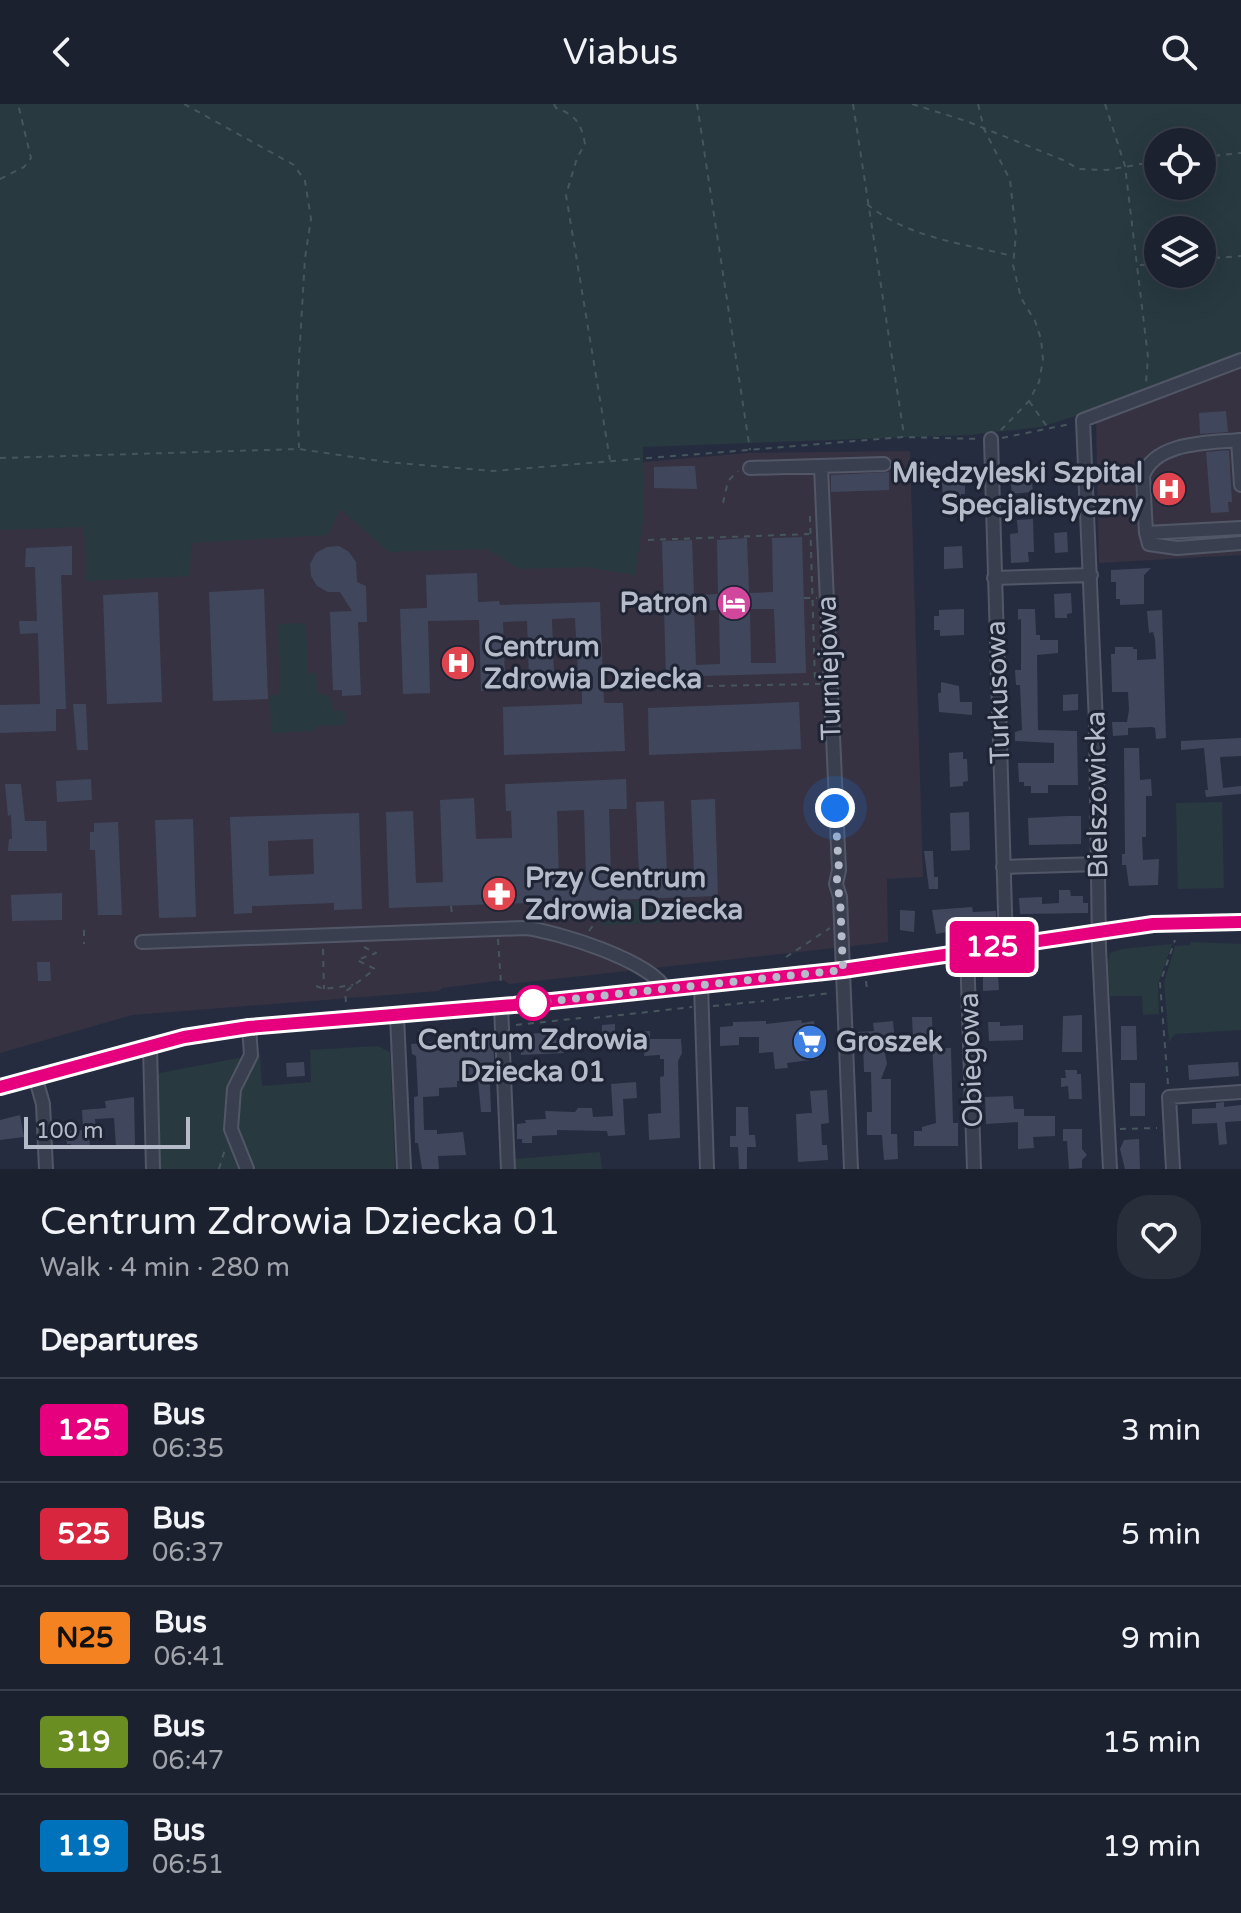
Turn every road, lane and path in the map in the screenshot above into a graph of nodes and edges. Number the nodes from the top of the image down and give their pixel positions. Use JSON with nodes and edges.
{"nodes":[{"id":1,"x":18,"y":104,"type":"edge"},
{"id":2,"x":184,"y":104,"type":"edge"},
{"id":3,"x":554,"y":104,"type":"edge"},
{"id":4,"x":697,"y":104,"type":"edge"},
{"id":5,"x":853,"y":104,"type":"edge"},
{"id":6,"x":912,"y":104,"type":"edge"},
{"id":7,"x":978,"y":104,"type":"edge"},
{"id":8,"x":1105,"y":104,"type":"edge"},
{"id":9,"x":984,"y":129,"type":"junction"},
{"id":10,"x":1241,"y":153,"type":"edge"},
{"id":11,"x":1216,"y":156,"type":"edge"},
{"id":12,"x":1144,"y":163,"type":"edge"},
{"id":13,"x":1125,"y":166,"type":"junction"},
{"id":14,"x":0,"y":179,"type":"edge"},
{"id":15,"x":867,"y":204,"type":"junction"},
{"id":16,"x":1014,"y":256,"type":"junction"},
{"id":17,"x":1241,"y":256,"type":"edge"},
{"id":18,"x":1216,"y":258,"type":"edge"},
{"id":19,"x":1144,"y":265,"type":"edge"},
{"id":20,"x":1139,"y":266,"type":"junction"},
{"id":21,"x":1241,"y":360,"type":"edge"},
{"id":22,"x":1136,"y":388,"type":"dead end"},
{"id":23,"x":1029,"y":401,"type":"junction"},
{"id":24,"x":1083,"y":420,"type":"junction"},
{"id":25,"x":1049,"y":429,"type":"junction"},
{"id":26,"x":904,"y":437,"type":"junction"},
{"id":27,"x":991,"y":439,"type":"junction"},
{"id":28,"x":1239,"y":440,"type":"edge"},
{"id":29,"x":299,"y":449,"type":"junction"},
{"id":30,"x":750,"y":451,"type":"junction"},
{"id":31,"x":0,"y":458,"type":"edge"},
{"id":32,"x":610,"y":461,"type":"junction"},
{"id":33,"x":884,"y":464,"type":"dead end"},
{"id":34,"x":821,"y":467,"type":"junction"},
{"id":35,"x":750,"y":468,"type":"joint"},
{"id":36,"x":1241,"y":482,"type":"edge"},
{"id":37,"x":723,"y":503,"type":"dead end"},
{"id":38,"x":810,"y":516,"type":"dead end"},
{"id":39,"x":1241,"y":528,"type":"edge"},
{"id":40,"x":1146,"y":533,"type":"junction"},
{"id":41,"x":811,"y":534,"type":"junction"},
{"id":42,"x":648,"y":540,"type":"dead end"},
{"id":43,"x":1241,"y":543,"type":"edge"},
{"id":44,"x":1091,"y":575,"type":"junction"},
{"id":45,"x":994,"y":578,"type":"junction"},
{"id":46,"x":613,"y":682,"type":"dead end"},
{"id":47,"x":815,"y":682,"type":"junction"},
{"id":48,"x":825,"y":685,"type":"dead end"},
{"id":49,"x":1099,"y":864,"type":"junction"},
{"id":50,"x":1003,"y":867,"type":"junction"},
{"id":51,"x":535,"y":903,"type":"dead end"},
{"id":52,"x":451,"y":906,"type":"dead end"},
{"id":53,"x":452,"y":914,"type":"dead end"},
{"id":54,"x":534,"y":916,"type":"dead end"},
{"id":55,"x":600,"y":916,"type":"dead end"},
{"id":56,"x":841,"y":920,"type":"junction"},
{"id":57,"x":1241,"y":922,"type":"edge"},
{"id":58,"x":84,"y":930,"type":"dead end"},
{"id":59,"x":1100,"y":931,"type":"junction"},
{"id":60,"x":586,"y":934,"type":"dead end"},
{"id":61,"x":498,"y":938,"type":"dead end"},
{"id":62,"x":1175,"y":940,"type":"dead end"},
{"id":63,"x":142,"y":942,"type":"dead end"},
{"id":64,"x":355,"y":942,"type":"dead end"},
{"id":65,"x":84,"y":944,"type":"dead end"},
{"id":66,"x":322,"y":944,"type":"dead end"},
{"id":67,"x":1006,"y":945,"type":"junction"},
{"id":68,"x":967,"y":951,"type":"junction"},
{"id":69,"x":786,"y":957,"type":"dead end"},
{"id":70,"x":843,"y":970,"type":"junction"},
{"id":71,"x":866,"y":979,"type":"dead end"},
{"id":72,"x":501,"y":984,"type":"dead end"},
{"id":73,"x":354,"y":985,"type":"junction"},
{"id":74,"x":701,"y":985,"type":"junction"},
{"id":75,"x":316,"y":986,"type":"dead end"},
{"id":76,"x":324,"y":989,"type":"junction"},
{"id":77,"x":665,"y":989,"type":"junction"},
{"id":78,"x":867,"y":989,"type":"dead end"},
{"id":79,"x":839,"y":992,"type":"dead end"},
{"id":80,"x":773,"y":1000,"type":"dead end"},
{"id":81,"x":764,"y":1001,"type":"dead end"},
{"id":82,"x":346,"y":1002,"type":"dead end"},
{"id":83,"x":501,"y":1006,"type":"junction"},
{"id":84,"x":712,"y":1006,"type":"dead end"},
{"id":85,"x":694,"y":1007,"type":"dead end"},
{"id":86,"x":397,"y":1016,"type":"junction"},
{"id":87,"x":581,"y":1018,"type":"dead end"},
{"id":88,"x":594,"y":1018,"type":"dead end"},
{"id":89,"x":516,"y":1025,"type":"dead end"},
{"id":90,"x":249,"y":1027,"type":"junction"},
{"id":91,"x":419,"y":1030,"type":"dead end"},
{"id":92,"x":419,"y":1036,"type":"dead end"},
{"id":93,"x":150,"y":1046,"type":"junction"},
{"id":94,"x":35,"y":1076,"type":"junction"},
{"id":95,"x":0,"y":1087,"type":"edge"},
{"id":96,"x":1241,"y":1092,"type":"edge"},
{"id":97,"x":1169,"y":1097,"type":"junction"},
{"id":98,"x":1171,"y":1128,"type":"junction"},
{"id":99,"x":231,"y":1129,"type":"junction"},
{"id":100,"x":1108,"y":1129,"type":"junction"},
{"id":101,"x":46,"y":1169,"type":"edge"},
{"id":102,"x":153,"y":1169,"type":"edge"},
{"id":103,"x":219,"y":1169,"type":"edge"},
{"id":104,"x":247,"y":1169,"type":"edge"},
{"id":105,"x":404,"y":1169,"type":"edge"},
{"id":106,"x":508,"y":1169,"type":"edge"},
{"id":107,"x":707,"y":1169,"type":"edge"},
{"id":108,"x":851,"y":1169,"type":"edge"},
{"id":109,"x":974,"y":1169,"type":"edge"},
{"id":110,"x":1110,"y":1169,"type":"edge"},
{"id":111,"x":1173,"y":1169,"type":"edge"}],
"edges":[{"from":1,"to":14,"type":"path"},
{"from":2,"to":29,"type":"path"},
{"from":3,"to":32,"type":"path"},
{"from":4,"to":30,"type":"path"},
{"from":5,"to":15,"type":"path"},
{"from":6,"to":9,"type":"path"},
{"from":7,"to":9,"type":"path"},
{"from":8,"to":13,"type":"path"},
{"from":9,"to":13,"type":"path"},
{"from":9,"to":16,"type":"path"},
{"from":10,"to":11,"type":"path"},
{"from":12,"to":13,"type":"path"},
{"from":13,"to":20,"type":"path"},
{"from":15,"to":16,"type":"path"},
{"from":15,"to":26,"type":"path"},
{"from":16,"to":23,"type":"path"},
{"from":17,"to":18,"type":"path"},
{"from":19,"to":20,"type":"path"},
{"from":20,"to":22,"type":"path"},
{"from":21,"to":24,"type":"street"},
{"from":23,"to":25,"type":"path"},
{"from":23,"to":27,"type":"path"},
{"from":24,"to":25,"type":"path"},
{"from":24,"to":44,"type":"street","name":"Bielszowicka"},
{"from":25,"to":27,"type":"path"},
{"from":26,"to":27,"type":"path"},
{"from":26,"to":30,"type":"path"},
{"from":27,"to":45,"type":"street","name":"Turkusowa"},
{"from":28,"to":36,"type":"street"},
{"from":28,"to":40,"type":"street"},
{"from":29,"to":31,"type":"path"},
{"from":29,"to":32,"type":"path"},
{"from":30,"to":32,"type":"path"},
{"from":33,"to":34,"type":"street"},
{"from":34,"to":35,"type":"street"},
{"from":34,"to":56,"type":"street","name":"Turniejowa"},
{"from":35,"to":37,"type":"path"},
{"from":38,"to":41,"type":"path"},
{"from":39,"to":40,"type":"street"},
{"from":40,"to":43,"type":"street"},
{"from":41,"to":42,"type":"path"},
{"from":41,"to":47,"type":"path"},
{"from":44,"to":45,"type":"street"},
{"from":44,"to":49,"type":"street","name":"Bielszowicka"},
{"from":45,"to":50,"type":"street","name":"Turkusowa"},
{"from":46,"to":47,"type":"path"},
{"from":47,"to":48,"type":"path"},
{"from":49,"to":50,"type":"street"},
{"from":49,"to":59,"type":"street","name":"Bielszowicka"},
{"from":50,"to":67,"type":"street","name":"Turkusowa"},
{"from":51,"to":54,"type":"path"},
{"from":52,"to":53,"type":"path"},
{"from":55,"to":60,"type":"path"},
{"from":56,"to":69,"type":"path"},
{"from":56,"to":70,"type":"street","name":"Turniejowa"},
{"from":57,"to":59,"type":"street"},
{"from":58,"to":65,"type":"path"},
{"from":59,"to":67,"type":"street"},
{"from":59,"to":100,"type":"street","name":"Bielszowicka"},
{"from":61,"to":72,"type":"path"},
{"from":62,"to":97,"type":"path"},
{"from":63,"to":77,"type":"street"},
{"from":64,"to":73,"type":"path"},
{"from":66,"to":76,"type":"path"},
{"from":67,"to":68,"type":"street"},
{"from":68,"to":70,"type":"street"},
{"from":68,"to":109,"type":"street","name":"Obiegowa"},
{"from":70,"to":74,"type":"street"},
{"from":70,"to":108,"type":"street","name":"Turniejowa"},
{"from":71,"to":78,"type":"path"},
{"from":73,"to":76,"type":"path"},
{"from":73,"to":82,"type":"path"},
{"from":74,"to":77,"type":"street"},
{"from":74,"to":107,"type":"street"},
{"from":75,"to":76,"type":"path"},
{"from":77,"to":83,"type":"street"},
{"from":79,"to":80,"type":"path"},
{"from":81,"to":84,"type":"path"},
{"from":83,"to":86,"type":"street"},
{"from":83,"to":106,"type":"street"},
{"from":85,"to":88,"type":"path"},
{"from":86,"to":90,"type":"street"},
{"from":86,"to":105,"type":"street"},
{"from":87,"to":89,"type":"path"},
{"from":90,"to":93,"type":"street"},
{"from":90,"to":99,"type":"street"},
{"from":91,"to":92,"type":"path"},
{"from":93,"to":94,"type":"street"},
{"from":93,"to":102,"type":"street"},
{"from":94,"to":95,"type":"street"},
{"from":94,"to":101,"type":"street"},
{"from":96,"to":97,"type":"street"},
{"from":97,"to":98,"type":"street"},
{"from":98,"to":100,"type":"path"},
{"from":98,"to":111,"type":"street"},
{"from":99,"to":103,"type":"path"},
{"from":99,"to":104,"type":"street"},
{"from":100,"to":110,"type":"street","name":"Bielszowicka"}]}
